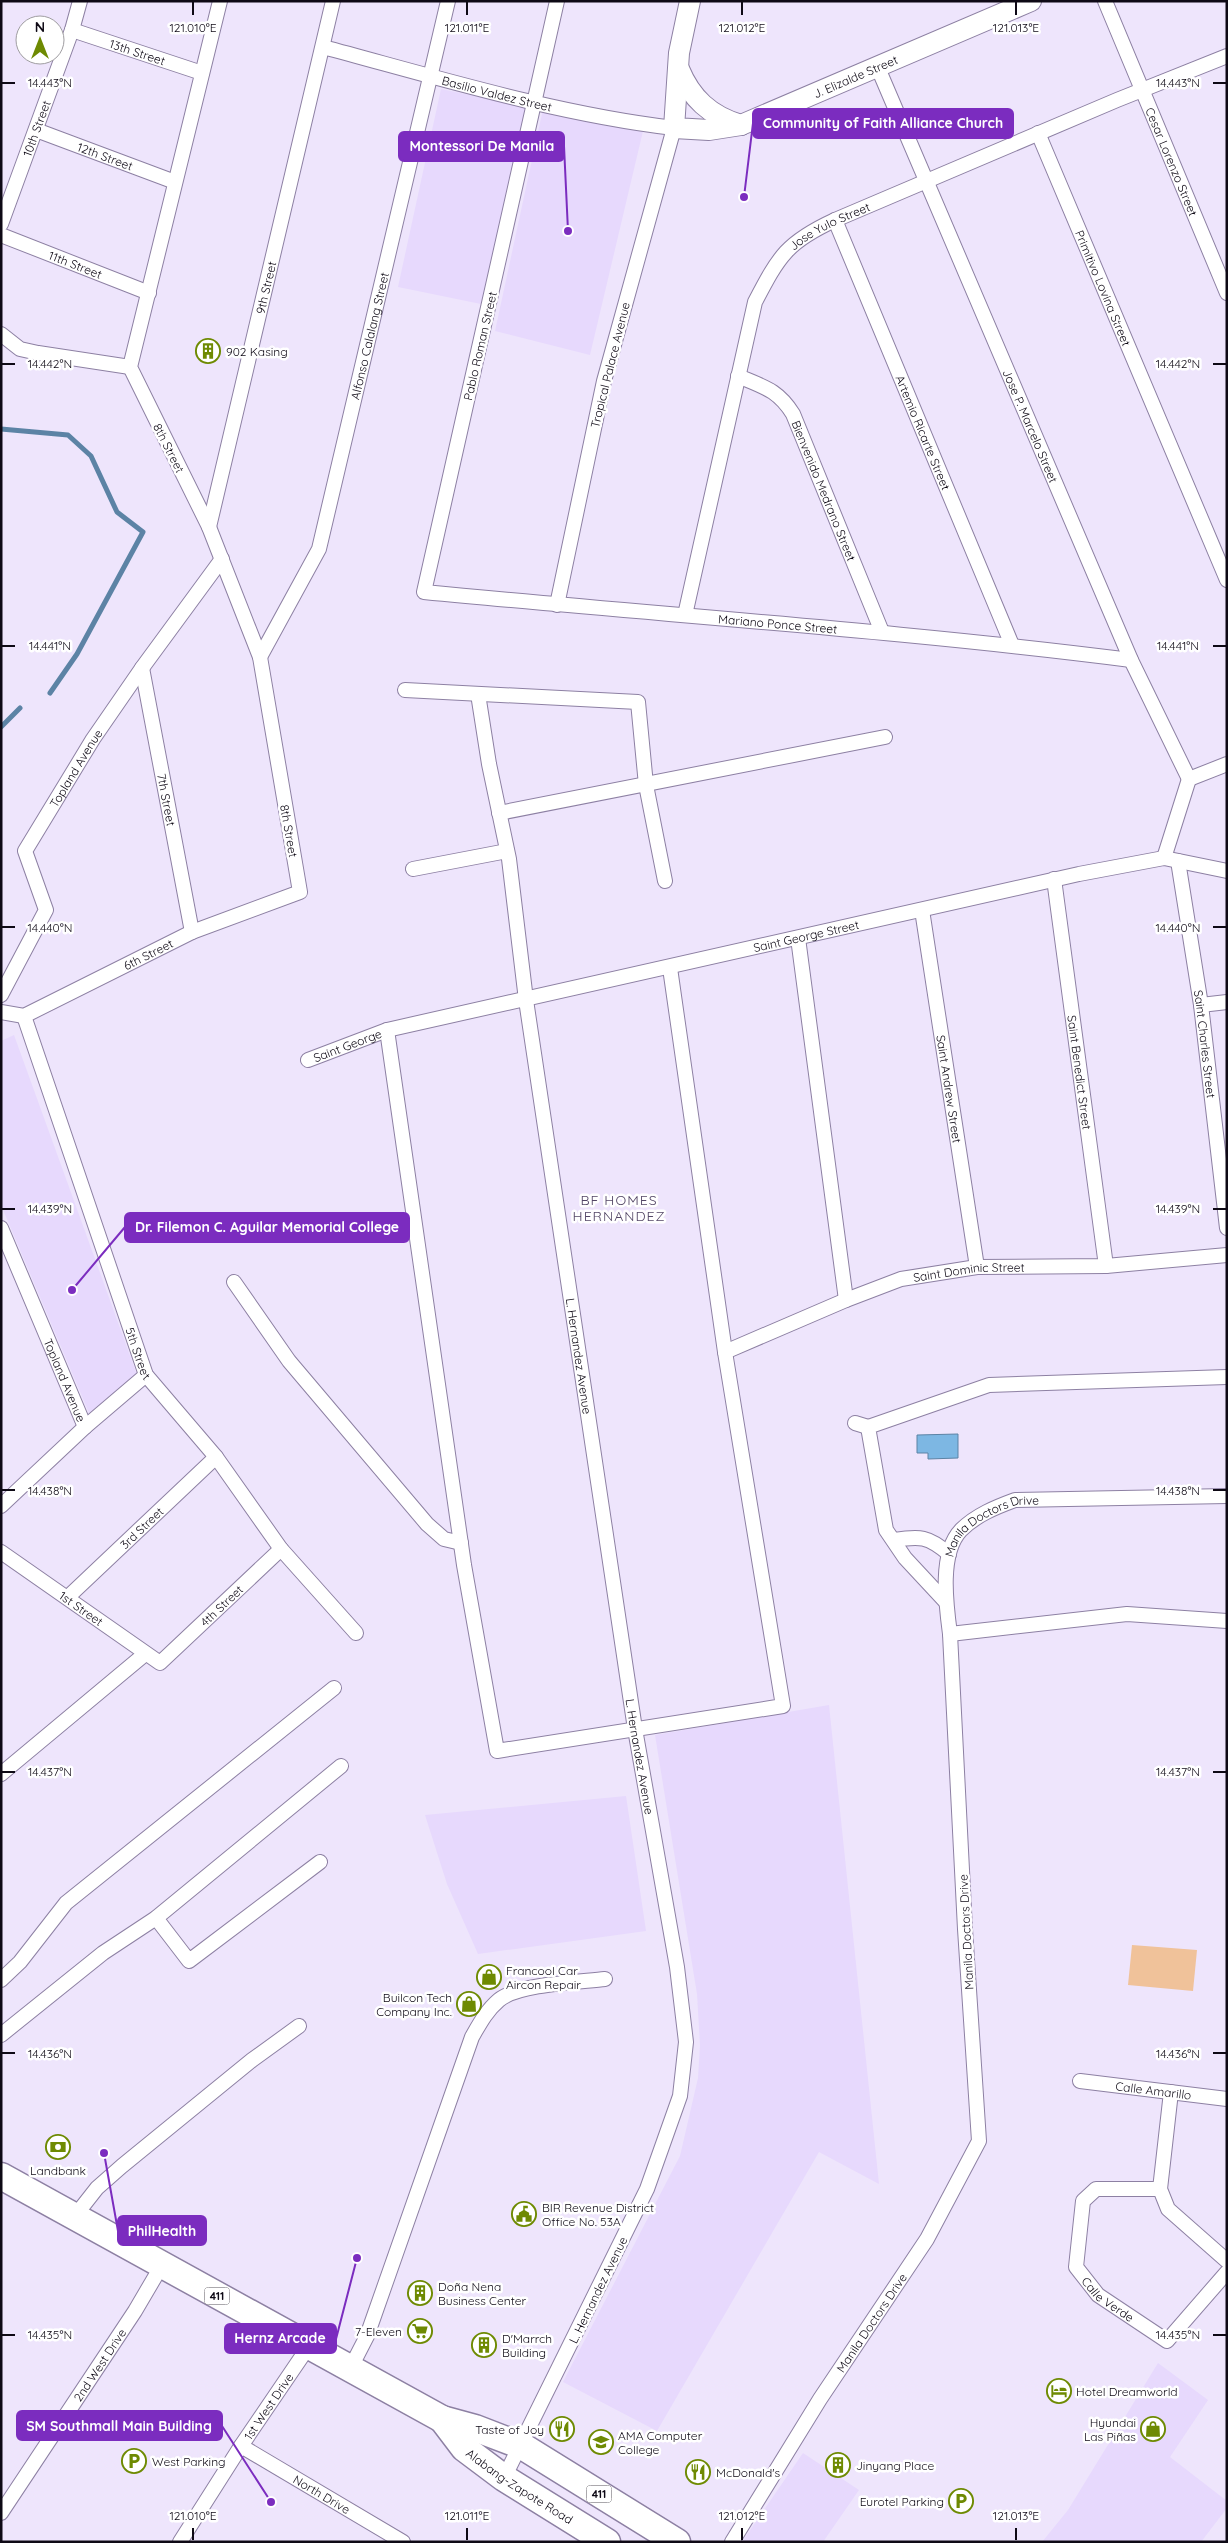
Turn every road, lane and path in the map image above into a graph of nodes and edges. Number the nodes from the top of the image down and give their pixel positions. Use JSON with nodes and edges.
{"nodes":[{"id":1,"x":80,"y":1,"type":"edge"},
{"id":2,"x":220,"y":1,"type":"edge"},
{"id":3,"x":333,"y":1,"type":"edge"},
{"id":4,"x":448,"y":1,"type":"edge"},
{"id":5,"x":558,"y":1,"type":"edge"},
{"id":6,"x":690,"y":1,"type":"edge"},
{"id":7,"x":1031,"y":1,"type":"edge"},
{"id":8,"x":1105,"y":1,"type":"edge"},
{"id":9,"x":72,"y":30,"type":"junction"},
{"id":10,"x":323,"y":47,"type":"junction"},
{"id":11,"x":1227,"y":56,"type":"edge"},
{"id":12,"x":678,"y":66,"type":"junction"},
{"id":13,"x":878,"y":68,"type":"junction"},
{"id":14,"x":202,"y":73,"type":"junction"},
{"id":15,"x":430,"y":76,"type":"junction"},
{"id":16,"x":1142,"y":90,"type":"junction"},
{"id":17,"x":535,"y":101,"type":"junction"},
{"id":18,"x":741,"y":125,"type":"junction"},
{"id":19,"x":674,"y":128,"type":"junction"},
{"id":20,"x":36,"y":130,"type":"junction"},
{"id":21,"x":1038,"y":134,"type":"junction"},
{"id":22,"x":928,"y":181,"type":"junction"},
{"id":23,"x":175,"y":182,"type":"junction"},
{"id":24,"x":835,"y":220,"type":"junction"},
{"id":25,"x":1,"y":224,"type":"edge"},
{"id":26,"x":1,"y":235,"type":"edge"},
{"id":27,"x":149,"y":293,"type":"junction"},
{"id":28,"x":1227,"y":293,"type":"edge"},
{"id":29,"x":1,"y":334,"type":"edge"},
{"id":30,"x":130,"y":367,"type":"junction"},
{"id":31,"x":738,"y":376,"type":"junction"},
{"id":32,"x":209,"y":527,"type":"junction"},
{"id":33,"x":222,"y":559,"type":"junction"},
{"id":34,"x":1227,"y":580,"type":"edge"},
{"id":35,"x":424,"y":592,"type":"joint"},
{"id":36,"x":558,"y":605,"type":"junction"},
{"id":37,"x":685,"y":615,"type":"junction"},
{"id":38,"x":882,"y":632,"type":"junction"},
{"id":39,"x":1012,"y":645,"type":"junction"},
{"id":40,"x":260,"y":657,"type":"junction"},
{"id":41,"x":1131,"y":660,"type":"junction"},
{"id":42,"x":142,"y":668,"type":"junction"},
{"id":43,"x":405,"y":690,"type":"dead end"},
{"id":44,"x":478,"y":694,"type":"junction"},
{"id":45,"x":885,"y":737,"type":"dead end"},
{"id":46,"x":1227,"y":764,"type":"edge"},
{"id":47,"x":1189,"y":779,"type":"junction"},
{"id":48,"x":646,"y":785,"type":"junction"},
{"id":49,"x":499,"y":813,"type":"junction"},
{"id":50,"x":507,"y":851,"type":"junction"},
{"id":51,"x":1164,"y":858,"type":"junction"},
{"id":52,"x":1178,"y":861,"type":"junction"},
{"id":53,"x":413,"y":869,"type":"dead end"},
{"id":54,"x":1227,"y":871,"type":"edge"},
{"id":55,"x":1054,"y":879,"type":"junction"},
{"id":56,"x":665,"y":881,"type":"dead end"},
{"id":57,"x":300,"y":892,"type":"joint"},
{"id":58,"x":922,"y":910,"type":"junction"},
{"id":59,"x":192,"y":932,"type":"junction"},
{"id":60,"x":798,"y":938,"type":"junction"},
{"id":61,"x":670,"y":968,"type":"junction"},
{"id":62,"x":1,"y":995,"type":"edge"},
{"id":63,"x":526,"y":1000,"type":"junction"},
{"id":64,"x":1227,"y":1002,"type":"edge"},
{"id":65,"x":1201,"y":1005,"type":"junction"},
{"id":66,"x":1,"y":1012,"type":"edge"},
{"id":67,"x":24,"y":1016,"type":"junction"},
{"id":68,"x":386,"y":1030,"type":"junction"},
{"id":69,"x":308,"y":1060,"type":"dead end"},
{"id":70,"x":1221,"y":1132,"type":"edge"},
{"id":71,"x":1,"y":1228,"type":"edge"},
{"id":72,"x":1227,"y":1228,"type":"edge"},
{"id":73,"x":1227,"y":1255,"type":"edge"},
{"id":74,"x":1106,"y":1266,"type":"junction"},
{"id":75,"x":977,"y":1267,"type":"junction"},
{"id":76,"x":234,"y":1282,"type":"dead end"},
{"id":77,"x":846,"y":1300,"type":"junction"},
{"id":78,"x":725,"y":1352,"type":"junction"},
{"id":79,"x":146,"y":1375,"type":"junction"},
{"id":80,"x":1227,"y":1377,"type":"edge"},
{"id":81,"x":85,"y":1427,"type":"junction"},
{"id":82,"x":216,"y":1457,"type":"junction"},
{"id":83,"x":1227,"y":1496,"type":"edge"},
{"id":84,"x":1,"y":1506,"type":"edge"},
{"id":85,"x":894,"y":1540,"type":"junction"},
{"id":86,"x":461,"y":1543,"type":"junction"},
{"id":87,"x":281,"y":1549,"type":"junction"},
{"id":88,"x":1,"y":1552,"type":"edge"},
{"id":89,"x":949,"y":1554,"type":"junction"},
{"id":90,"x":68,"y":1598,"type":"junction"},
{"id":91,"x":945,"y":1601,"type":"junction"},
{"id":92,"x":1227,"y":1621,"type":"edge"},
{"id":93,"x":356,"y":1633,"type":"dead end"},
{"id":94,"x":950,"y":1634,"type":"junction"},
{"id":95,"x":144,"y":1654,"type":"junction"},
{"id":96,"x":160,"y":1663,"type":"joint"},
{"id":97,"x":334,"y":1688,"type":"dead end"},
{"id":98,"x":635,"y":1729,"type":"junction"},
{"id":99,"x":341,"y":1766,"type":"dead end"},
{"id":100,"x":1,"y":1774,"type":"edge"},
{"id":101,"x":320,"y":1862,"type":"dead end"},
{"id":102,"x":156,"y":1918,"type":"junction"},
{"id":103,"x":605,"y":1979,"type":"dead end"},
{"id":104,"x":1,"y":1980,"type":"edge"},
{"id":105,"x":299,"y":2026,"type":"dead end"},
{"id":106,"x":1,"y":2035,"type":"edge"},
{"id":107,"x":1080,"y":2081,"type":"dead end"},
{"id":108,"x":1171,"y":2092,"type":"junction"},
{"id":109,"x":1227,"y":2099,"type":"edge"},
{"id":110,"x":1,"y":2176,"type":"edge"},
{"id":111,"x":1160,"y":2189,"type":"junction"},
{"id":112,"x":75,"y":2216,"type":"junction"},
{"id":113,"x":1227,"y":2261,"type":"edge"},
{"id":114,"x":162,"y":2265,"type":"junction"},
{"id":115,"x":1227,"y":2272,"type":"edge"},
{"id":116,"x":309,"y":2346,"type":"junction"},
{"id":117,"x":350,"y":2369,"type":"junction"},
{"id":118,"x":442,"y":2419,"type":"junction"},
{"id":119,"x":240,"y":2446,"type":"junction"},
{"id":120,"x":522,"y":2446,"type":"junction"},
{"id":121,"x":504,"y":2478,"type":"junction"},
{"id":122,"x":1,"y":2513,"type":"edge"},
{"id":123,"x":180,"y":2542,"type":"edge"},
{"id":124,"x":403,"y":2542,"type":"edge"},
{"id":125,"x":606,"y":2542,"type":"edge"},
{"id":126,"x":677,"y":2542,"type":"edge"},
{"id":127,"x":732,"y":2542,"type":"edge"}],
"edges":[{"from":1,"to":9,"type":"street","name":"10th Street"},
{"from":2,"to":14,"type":"street"},
{"from":3,"to":10,"type":"street","name":"9th Street"},
{"from":4,"to":15,"type":"street","name":"Alfonso Calalang Street"},
{"from":5,"to":17,"type":"street","name":"Pablo Roman Street"},
{"from":6,"to":12,"type":"street"},
{"from":7,"to":13,"type":"street","name":"J. Elizalde Street"},
{"from":8,"to":16,"type":"street","name":"Cesar Lorenzo Street"},
{"from":9,"to":14,"type":"street","name":"13th Street"},
{"from":9,"to":20,"type":"street","name":"10th Street"},
{"from":10,"to":15,"type":"street","name":"Basilio Valdez Street"},
{"from":10,"to":32,"type":"street","name":"9th Street"},
{"from":11,"to":16,"type":"street","name":"Jose Yulo Street"},
{"from":12,"to":18,"type":"street"},
{"from":12,"to":19,"type":"street"},
{"from":13,"to":18,"type":"street","name":"J. Elizalde Street"},
{"from":13,"to":22,"type":"street","name":"Jose P. Marcelo Street"},
{"from":14,"to":23,"type":"street"},
{"from":15,"to":17,"type":"street","name":"Basilio Valdez Street"},
{"from":15,"to":40,"type":"street","name":"Alfonso Calalang Street"},
{"from":16,"to":21,"type":"street","name":"Jose Yulo Street"},
{"from":16,"to":28,"type":"street","name":"Cesar Lorenzo Street"},
{"from":17,"to":19,"type":"street","name":"Basilio Valdez Street"},
{"from":17,"to":35,"type":"street","name":"Pablo Roman Street"},
{"from":18,"to":19,"type":"street","name":"J. Elizalde Street"},
{"from":19,"to":36,"type":"street","name":"Tropical Palace Avenue"},
{"from":20,"to":23,"type":"street","name":"12th Street"},
{"from":20,"to":25,"type":"street","name":"10th Street"},
{"from":21,"to":22,"type":"street","name":"Jose Yulo Street"},
{"from":21,"to":34,"type":"street","name":"Primitivo Lovina Street"},
{"from":22,"to":24,"type":"street","name":"Jose Yulo Street"},
{"from":22,"to":41,"type":"street","name":"Jose P. Marcelo Street"},
{"from":23,"to":27,"type":"street"},
{"from":24,"to":31,"type":"street","name":"Jose Yulo Street"},
{"from":24,"to":39,"type":"street","name":"Artemio Ricarte Street"},
{"from":26,"to":27,"type":"street","name":"11th Street"},
{"from":27,"to":30,"type":"street"},
{"from":29,"to":30,"type":"street"},
{"from":30,"to":32,"type":"street","name":"8th Street"},
{"from":31,"to":37,"type":"street","name":"Jose Yulo Street"},
{"from":31,"to":38,"type":"street","name":"Bienvenido Medrano Street"},
{"from":32,"to":33,"type":"street","name":"8th Street"},
{"from":33,"to":40,"type":"street","name":"8th Street"},
{"from":33,"to":42,"type":"street","name":"Topland Avenue"},
{"from":35,"to":36,"type":"street","name":"Mariano Ponce Street"},
{"from":36,"to":37,"type":"street","name":"Mariano Ponce Street"},
{"from":37,"to":38,"type":"street","name":"Mariano Ponce Street"},
{"from":38,"to":39,"type":"street","name":"Mariano Ponce Street"},
{"from":39,"to":41,"type":"street","name":"Mariano Ponce Street"},
{"from":40,"to":57,"type":"street","name":"8th Street"},
{"from":41,"to":47,"type":"street","name":"Jose P. Marcelo Street"},
{"from":42,"to":59,"type":"street","name":"7th Street"},
{"from":42,"to":62,"type":"street","name":"Topland Avenue"},
{"from":43,"to":44,"type":"street"},
{"from":44,"to":48,"type":"street"},
{"from":44,"to":49,"type":"street","name":"L. Hernandez Avenue"},
{"from":45,"to":48,"type":"street"},
{"from":46,"to":47,"type":"street"},
{"from":47,"to":51,"type":"street"},
{"from":48,"to":49,"type":"street"},
{"from":48,"to":56,"type":"street"},
{"from":49,"to":50,"type":"street","name":"L. Hernandez Avenue"},
{"from":50,"to":53,"type":"street"},
{"from":50,"to":63,"type":"street","name":"L. Hernandez Avenue"},
{"from":51,"to":52,"type":"street","name":"Saint George Street"},
{"from":51,"to":55,"type":"street","name":"Saint George Street"},
{"from":52,"to":54,"type":"street","name":"Saint George Street"},
{"from":52,"to":65,"type":"street","name":"Saint Charles Street"},
{"from":55,"to":58,"type":"street","name":"Saint George Street"},
{"from":55,"to":74,"type":"street","name":"Saint Benedict Street"},
{"from":57,"to":59,"type":"street","name":"6th Street"},
{"from":58,"to":60,"type":"street","name":"Saint George Street"},
{"from":58,"to":75,"type":"street","name":"Saint Andrew Street"},
{"from":59,"to":67,"type":"street","name":"6th Street"},
{"from":60,"to":61,"type":"street","name":"Saint George Street"},
{"from":60,"to":77,"type":"street"},
{"from":61,"to":63,"type":"street","name":"Saint George Street"},
{"from":61,"to":78,"type":"street"},
{"from":63,"to":68,"type":"street","name":"Saint George Street"},
{"from":63,"to":98,"type":"street","name":"L. Hernandez Avenue"},
{"from":64,"to":65,"type":"street"},
{"from":65,"to":70,"type":"street","name":"Saint Charles Street"},
{"from":66,"to":67,"type":"street"},
{"from":67,"to":79,"type":"street","name":"5th Street"},
{"from":68,"to":69,"type":"street","name":"Saint George"},
{"from":68,"to":86,"type":"street"},
{"from":70,"to":72,"type":"street","name":"Saint Charles Street"},
{"from":71,"to":81,"type":"street","name":"Topland Avenue"},
{"from":73,"to":74,"type":"street","name":"Saint Dominic Street"},
{"from":74,"to":75,"type":"street","name":"Saint Dominic Street"},
{"from":75,"to":77,"type":"street","name":"Saint Dominic Street"},
{"from":76,"to":86,"type":"street"},
{"from":77,"to":78,"type":"street","name":"Saint Dominic Street"},
{"from":78,"to":98,"type":"street"},
{"from":79,"to":81,"type":"street"},
{"from":79,"to":82,"type":"street","name":"5th Street"},
{"from":80,"to":85,"type":"street"},
{"from":81,"to":84,"type":"street","name":"Topland Avenue"},
{"from":82,"to":87,"type":"street","name":"5th Street"},
{"from":82,"to":90,"type":"street","name":"3rd Street"},
{"from":83,"to":89,"type":"street","name":"Manila Doctors Drive"},
{"from":85,"to":89,"type":"street"},
{"from":85,"to":91,"type":"street"},
{"from":86,"to":98,"type":"street"},
{"from":87,"to":93,"type":"street","name":"5th Street"},
{"from":87,"to":96,"type":"street","name":"4th Street"},
{"from":88,"to":90,"type":"street","name":"1st Street"},
{"from":89,"to":91,"type":"street","name":"Manila Doctors Drive"},
{"from":90,"to":95,"type":"street","name":"1st Street"},
{"from":91,"to":94,"type":"street","name":"Manila Doctors Drive"},
{"from":92,"to":94,"type":"street"},
{"from":94,"to":127,"type":"street","name":"Manila Doctors Drive"},
{"from":95,"to":96,"type":"street","name":"1st Street"},
{"from":95,"to":100,"type":"street"},
{"from":97,"to":104,"type":"street"},
{"from":98,"to":120,"type":"street","name":"L. Hernandez Avenue"},
{"from":99,"to":102,"type":"street"},
{"from":101,"to":102,"type":"street"},
{"from":102,"to":106,"type":"street"},
{"from":103,"to":117,"type":"street"},
{"from":105,"to":112,"type":"street"},
{"from":107,"to":108,"type":"street","name":"Calle Amarillo"},
{"from":108,"to":109,"type":"street","name":"Calle Amarillo"},
{"from":108,"to":111,"type":"street"},
{"from":110,"to":112,"type":"highway","name":"Alabang-Zapote Road","number":"411"},
{"from":111,"to":113,"type":"street"},
{"from":111,"to":115,"type":"street","name":"Calle Verde"},
{"from":112,"to":114,"type":"highway","name":"Alabang-Zapote Road","number":"411"},
{"from":114,"to":116,"type":"highway","name":"Alabang-Zapote Road","number":"411"},
{"from":114,"to":122,"type":"street","name":"2nd West Drive"},
{"from":116,"to":117,"type":"highway","name":"Alabang-Zapote Road","number":"411"},
{"from":116,"to":119,"type":"street","name":"1st West Drive"},
{"from":117,"to":118,"type":"highway","name":"Alabang-Zapote Road","number":"411"},
{"from":118,"to":120,"type":"highway","name":"Alabang-Zapote Road","number":"411"},
{"from":118,"to":121,"type":"highway","name":"Alabang-Zapote Road","number":"411"},
{"from":119,"to":123,"type":"street","name":"1st West Drive"},
{"from":119,"to":124,"type":"street","name":"North Drive"},
{"from":120,"to":121,"type":"street","name":"L. Hernandez Avenue"},
{"from":120,"to":126,"type":"highway","name":"Alabang-Zapote Road","number":"411"},
{"from":121,"to":125,"type":"highway","name":"Alabang-Zapote Road","number":"411"}]}
